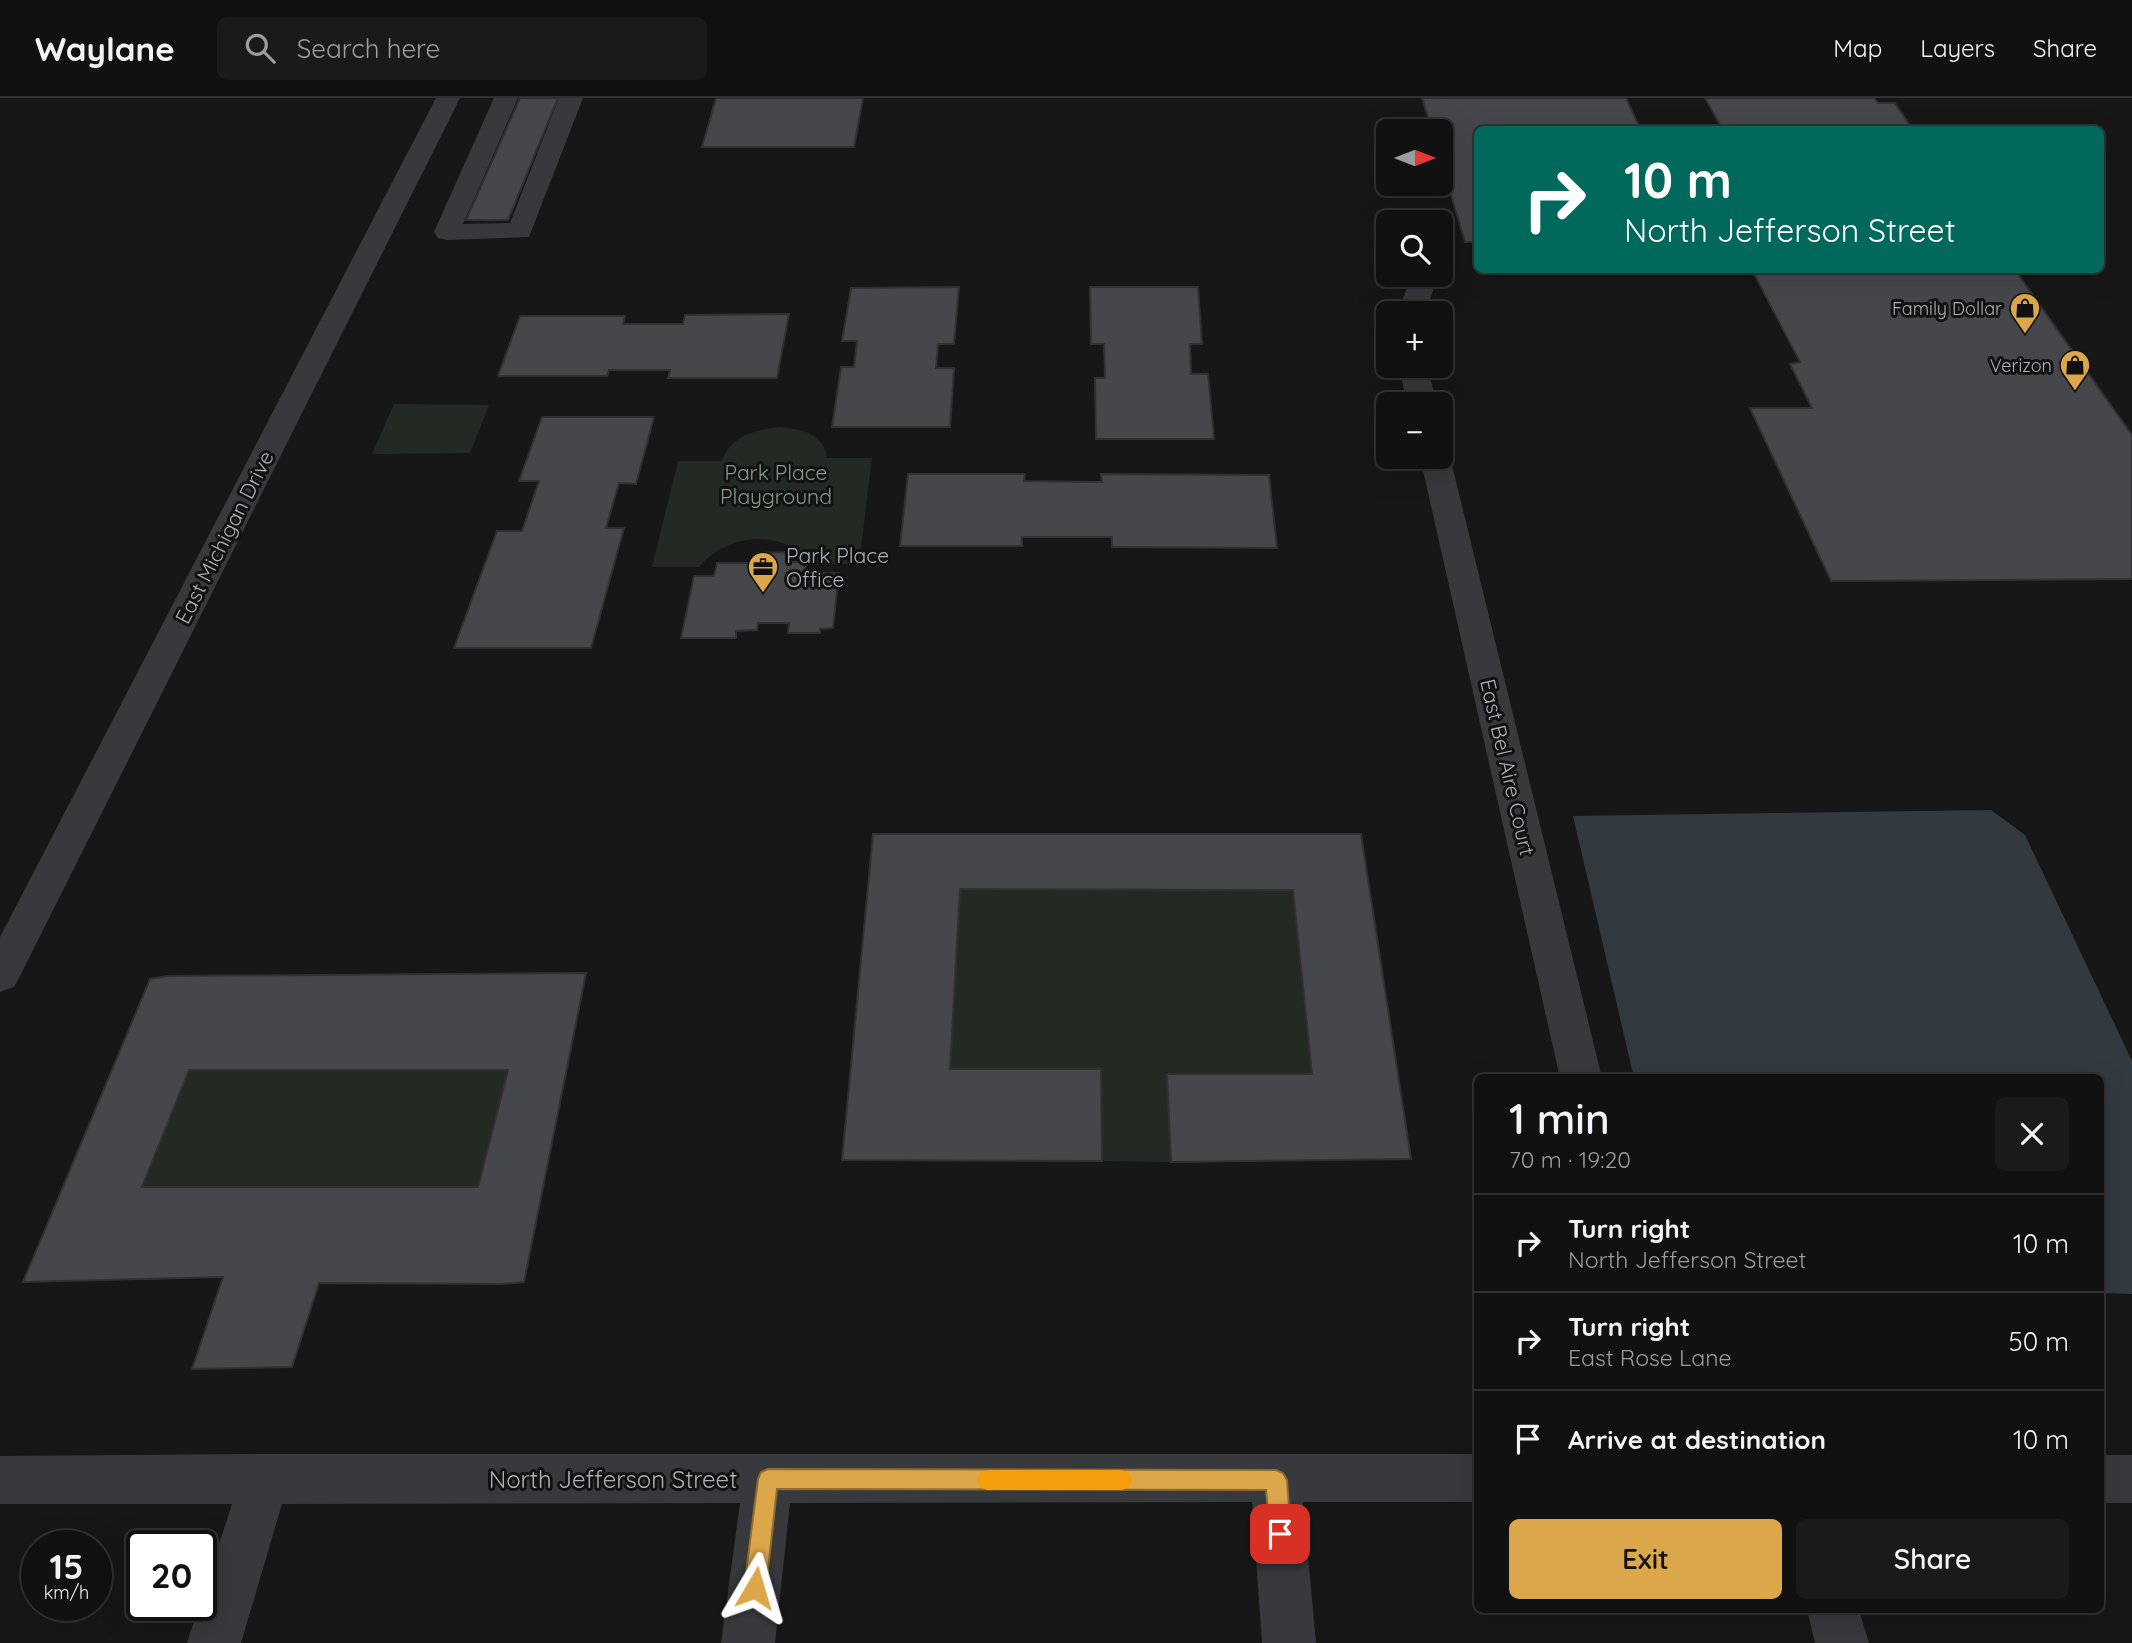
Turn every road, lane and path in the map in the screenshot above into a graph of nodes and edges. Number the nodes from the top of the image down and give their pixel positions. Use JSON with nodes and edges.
{"nodes":[{"id":1,"x":449,"y":98,"type":"edge"},
{"id":2,"x":506,"y":98,"type":"edge"},
{"id":3,"x":571,"y":98,"type":"edge"},
{"id":4,"x":442,"y":172,"type":"junction"},
{"id":5,"x":1438,"y":469,"type":"edge"},
{"id":6,"x":0,"y":976,"type":"edge"},
{"id":7,"x":1580,"y":1074,"type":"edge"},
{"id":8,"x":265,"y":1478,"type":"junction"},
{"id":9,"x":1474,"y":1478,"type":"edge"},
{"id":10,"x":768,"y":1479,"type":"junction"},
{"id":11,"x":2104,"y":1479,"type":"edge"},
{"id":12,"x":2132,"y":1479,"type":"edge"},
{"id":13,"x":0,"y":1480,"type":"edge"},
{"id":14,"x":1276,"y":1480,"type":"junction"},
{"id":15,"x":1834,"y":1613,"type":"edge"},
{"id":16,"x":214,"y":1643,"type":"edge"},
{"id":17,"x":748,"y":1643,"type":"edge"},
{"id":18,"x":1289,"y":1643,"type":"edge"},
{"id":19,"x":1842,"y":1643,"type":"edge"}],
"edges":[{"from":1,"to":4,"type":"street","name":"East Michigan Drive"},
{"from":2,"to":4,"type":"street"},
{"from":3,"to":4,"type":"street"},
{"from":4,"to":6,"type":"street","name":"East Michigan Drive"},
{"from":5,"to":7,"type":"street","name":"East Bel Aire Court"},
{"from":8,"to":10,"type":"street","name":"North Jefferson Street"},
{"from":8,"to":13,"type":"street","name":"North Jefferson Street"},
{"from":8,"to":16,"type":"street"},
{"from":9,"to":14,"type":"street","name":"North Jefferson Street"},
{"from":10,"to":14,"type":"street","name":"North Jefferson Street"},
{"from":10,"to":17,"type":"street"},
{"from":11,"to":12,"type":"street"},
{"from":14,"to":18,"type":"street"},
{"from":15,"to":19,"type":"street"}]}
